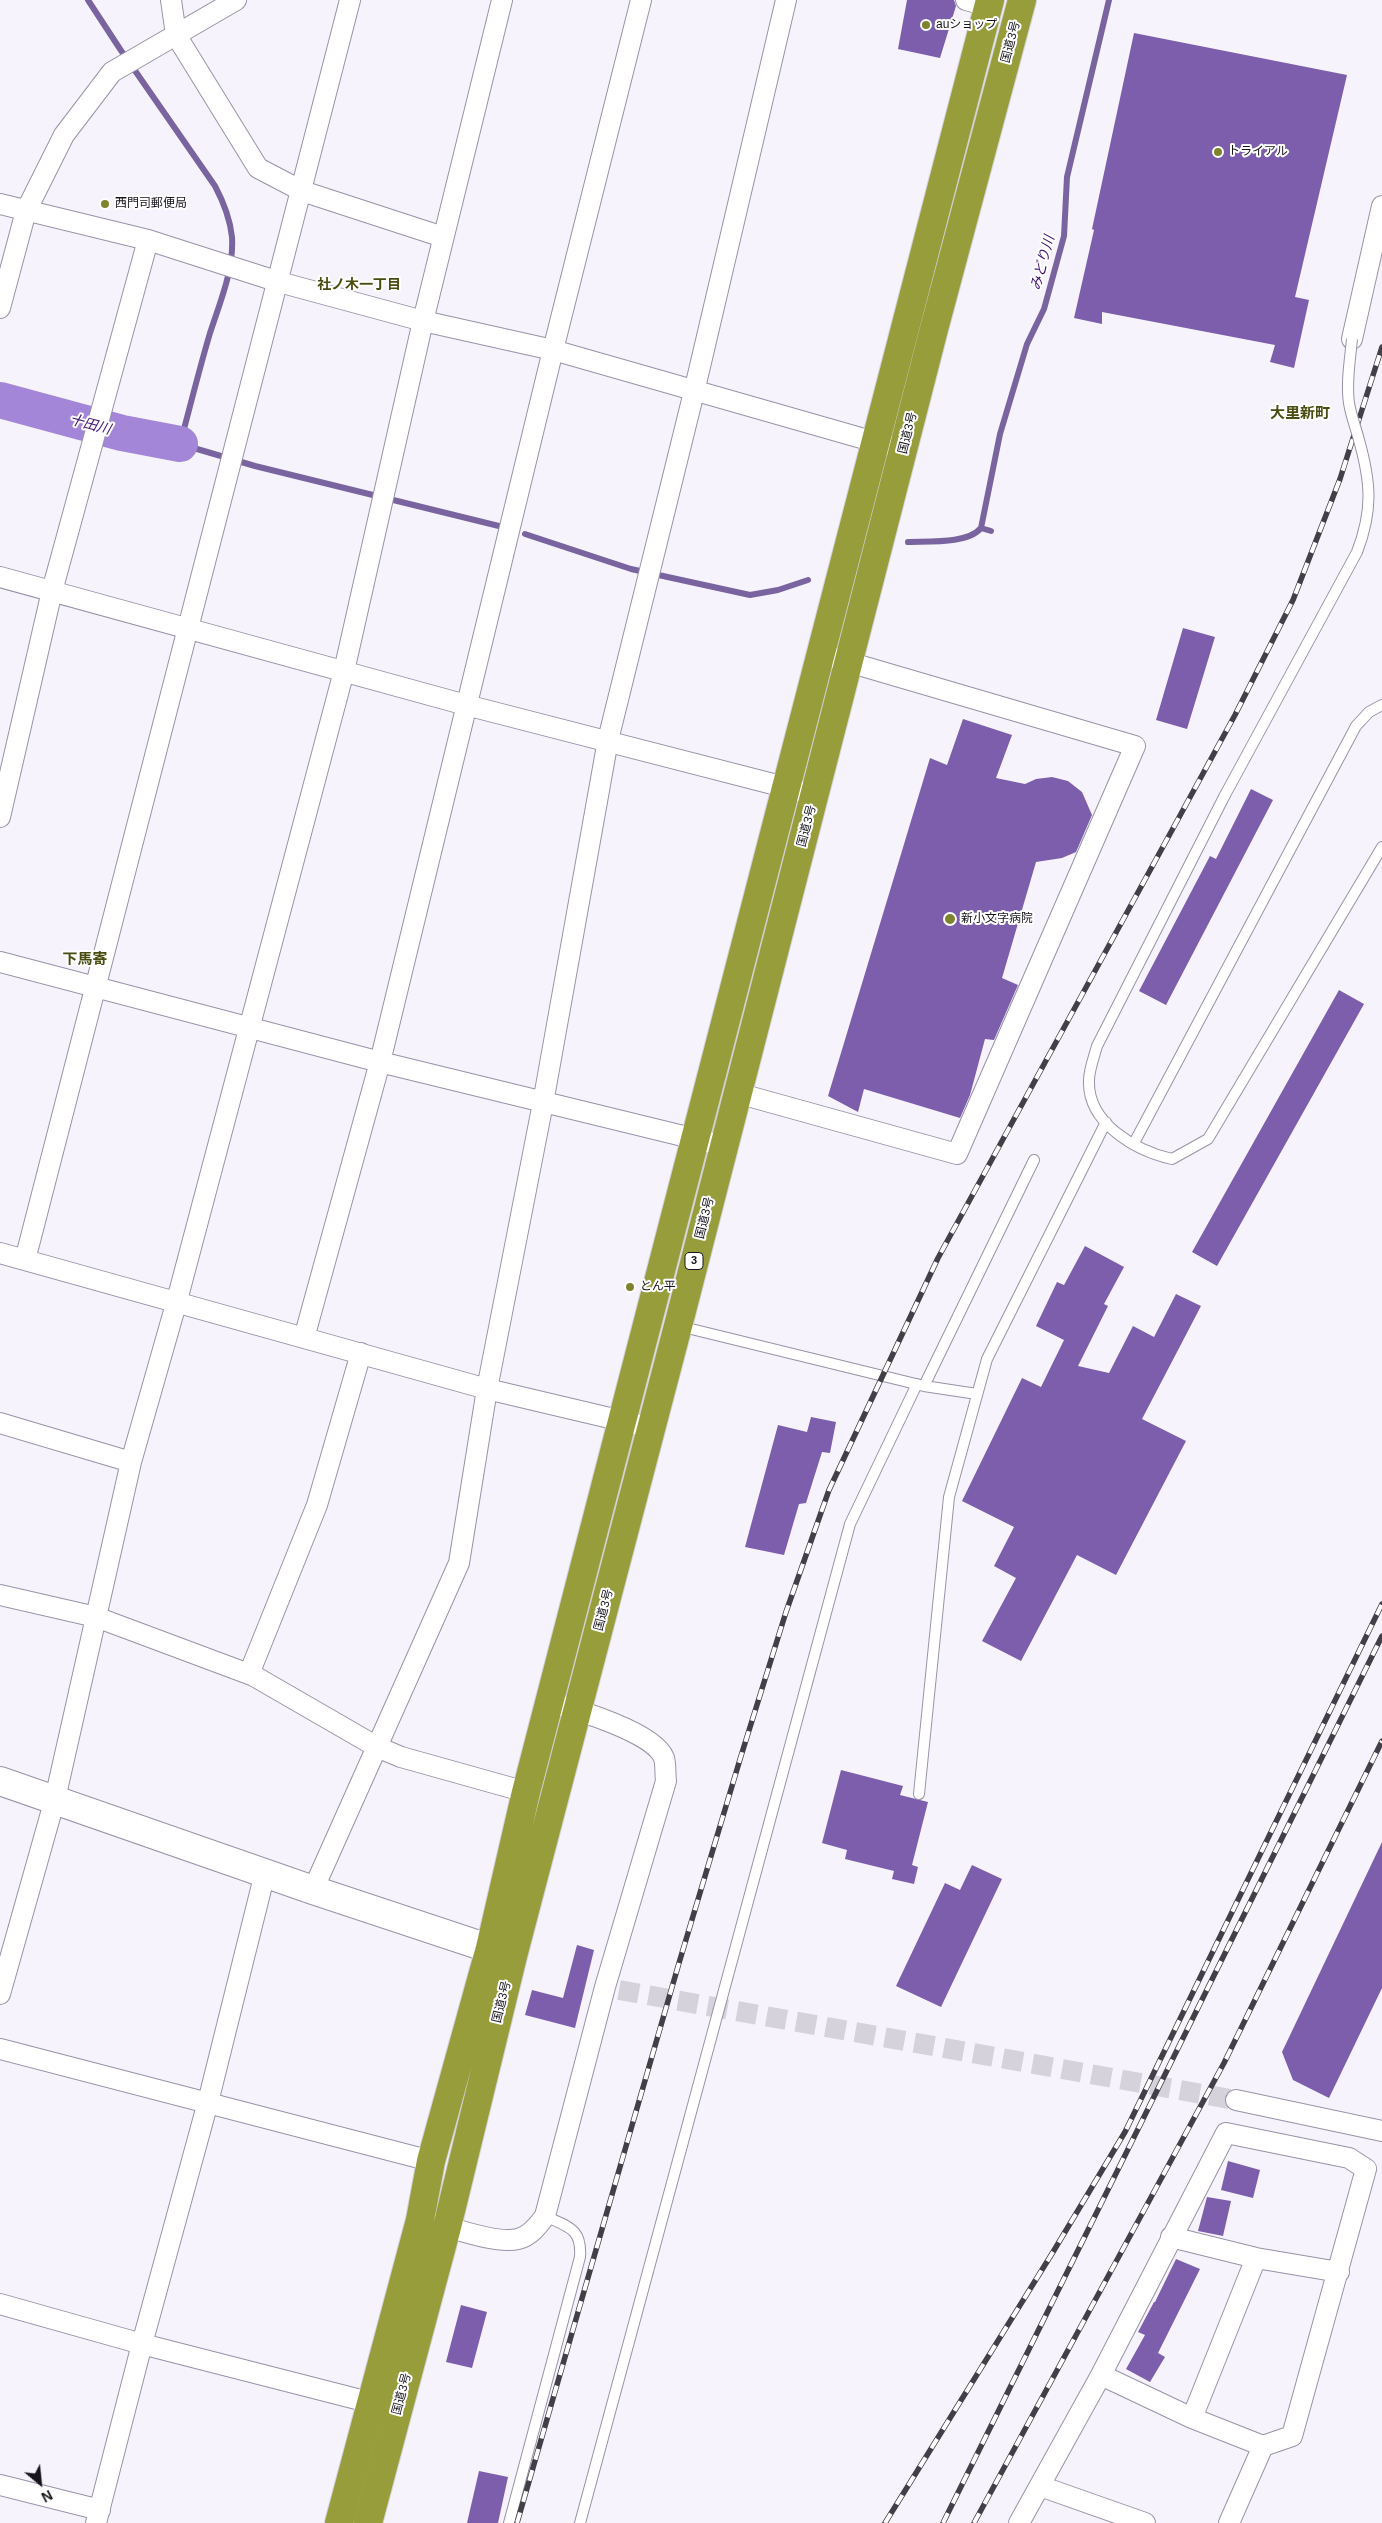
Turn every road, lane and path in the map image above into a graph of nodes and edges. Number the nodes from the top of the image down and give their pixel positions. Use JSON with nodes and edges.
{"nodes":[{"id":1,"x":171,"y":0,"type":"edge"},
{"id":2,"x":236,"y":0,"type":"edge"},
{"id":3,"x":350,"y":0,"type":"edge"},
{"id":4,"x":502,"y":0,"type":"edge"},
{"id":5,"x":641,"y":0,"type":"edge"},
{"id":6,"x":786,"y":0,"type":"edge"},
{"id":7,"x":1022,"y":0,"type":"edge"},
{"id":8,"x":981,"y":2,"type":"edge"},
{"id":9,"x":176,"y":35,"type":"junction"},
{"id":10,"x":302,"y":190,"type":"junction"},
{"id":11,"x":0,"y":204,"type":"edge"},
{"id":12,"x":1382,"y":206,"type":"edge"},
{"id":13,"x":26,"y":211,"type":"junction"},
{"id":14,"x":443,"y":237,"type":"junction"},
{"id":15,"x":148,"y":240,"type":"junction"},
{"id":16,"x":278,"y":282,"type":"junction"},
{"id":17,"x":0,"y":308,"type":"edge"},
{"id":18,"x":422,"y":321,"type":"junction"},
{"id":19,"x":1352,"y":339,"type":"joint"},
{"id":20,"x":553,"y":350,"type":"junction"},
{"id":21,"x":694,"y":392,"type":"junction"},
{"id":22,"x":874,"y":443,"type":"junction"},
{"id":23,"x":903,"y":450,"type":"junction"},
{"id":24,"x":0,"y":577,"type":"edge"},
{"id":25,"x":52,"y":591,"type":"junction"},
{"id":26,"x":187,"y":627,"type":"junction"},
{"id":27,"x":820,"y":654,"type":"junction"},
{"id":28,"x":849,"y":663,"type":"junction"},
{"id":29,"x":344,"y":671,"type":"junction"},
{"id":30,"x":466,"y":705,"type":"junction"},
{"id":31,"x":1382,"y":705,"type":"edge"},
{"id":32,"x":608,"y":740,"type":"junction"},
{"id":33,"x":785,"y":787,"type":"junction"},
{"id":34,"x":815,"y":795,"type":"junction"},
{"id":35,"x":0,"y":817,"type":"edge"},
{"id":36,"x":1382,"y":847,"type":"edge"},
{"id":37,"x":0,"y":962,"type":"edge"},
{"id":38,"x":96,"y":986,"type":"junction"},
{"id":39,"x":248,"y":1027,"type":"junction"},
{"id":40,"x":380,"y":1062,"type":"junction"},
{"id":41,"x":737,"y":1093,"type":"junction"},
{"id":42,"x":543,"y":1103,"type":"junction"},
{"id":43,"x":1106,"y":1122,"type":"junction"},
{"id":44,"x":695,"y":1139,"type":"junction"},
{"id":45,"x":1134,"y":1144,"type":"junction"},
{"id":46,"x":724,"y":1146,"type":"junction"},
{"id":47,"x":1034,"y":1160,"type":"dead end"},
{"id":48,"x":0,"y":1254,"type":"edge"},
{"id":49,"x":25,"y":1260,"type":"junction"},
{"id":50,"x":176,"y":1304,"type":"junction"},
{"id":51,"x":678,"y":1326,"type":"junction"},
{"id":52,"x":304,"y":1338,"type":"junction"},
{"id":53,"x":361,"y":1353,"type":"junction"},
{"id":54,"x":921,"y":1385,"type":"junction"},
{"id":55,"x":487,"y":1389,"type":"junction"},
{"id":56,"x":977,"y":1394,"type":"junction"},
{"id":57,"x":622,"y":1421,"type":"junction"},
{"id":58,"x":0,"y":1423,"type":"edge"},
{"id":59,"x":652,"y":1428,"type":"junction"},
{"id":60,"x":131,"y":1462,"type":"junction"},
{"id":61,"x":0,"y":1594,"type":"edge"},
{"id":62,"x":96,"y":1617,"type":"junction"},
{"id":63,"x":249,"y":1674,"type":"junction"},
{"id":64,"x":550,"y":1703,"type":"junction"},
{"id":65,"x":578,"y":1710,"type":"junction"},
{"id":66,"x":376,"y":1747,"type":"junction"},
{"id":67,"x":0,"y":1781,"type":"edge"},
{"id":68,"x":526,"y":1792,"type":"junction"},
{"id":69,"x":919,"y":1794,"type":"dead end"},
{"id":70,"x":55,"y":1799,"type":"junction"},
{"id":71,"x":265,"y":1873,"type":"junction"},
{"id":72,"x":313,"y":1890,"type":"junction"},
{"id":73,"x":501,"y":1952,"type":"junction"},
{"id":74,"x":0,"y":1994,"type":"edge"},
{"id":75,"x":0,"y":2048,"type":"edge"},
{"id":76,"x":1236,"y":2100,"type":"tunnel mouth"},
{"id":77,"x":208,"y":2102,"type":"junction"},
{"id":78,"x":1382,"y":2131,"type":"edge"},
{"id":79,"x":430,"y":2161,"type":"junction"},
{"id":80,"x":545,"y":2216,"type":"junction"},
{"id":81,"x":420,"y":2220,"type":"junction"},
{"id":82,"x":447,"y":2226,"type":"junction"},
{"id":83,"x":1171,"y":2238,"type":"junction"},
{"id":84,"x":1256,"y":2258,"type":"junction"},
{"id":85,"x":1339,"y":2272,"type":"junction"},
{"id":86,"x":0,"y":2304,"type":"edge"},
{"id":87,"x":142,"y":2344,"type":"junction"},
{"id":88,"x":1101,"y":2375,"type":"junction"},
{"id":89,"x":369,"y":2402,"type":"junction"},
{"id":90,"x":398,"y":2410,"type":"junction"},
{"id":91,"x":1192,"y":2418,"type":"junction"},
{"id":92,"x":1264,"y":2446,"type":"junction"},
{"id":93,"x":0,"y":2485,"type":"edge"},
{"id":94,"x":1040,"y":2486,"type":"junction"},
{"id":95,"x":98,"y":2517,"type":"edge"},
{"id":96,"x":338,"y":2523,"type":"edge"},
{"id":97,"x":368,"y":2523,"type":"edge"},
{"id":98,"x":509,"y":2523,"type":"edge"},
{"id":99,"x":580,"y":2523,"type":"edge"},
{"id":100,"x":1019,"y":2523,"type":"edge"},
{"id":101,"x":1145,"y":2523,"type":"edge"},
{"id":102,"x":1230,"y":2523,"type":"edge"}],
"edges":[{"from":1,"to":9,"type":"street"},
{"from":2,"to":9,"type":"street"},
{"from":3,"to":10,"type":"street"},
{"from":4,"to":14,"type":"street"},
{"from":5,"to":20,"type":"street"},
{"from":6,"to":21,"type":"street"},
{"from":7,"to":23,"type":"highway","name":"国道3号","number":"3"},
{"from":8,"to":22,"type":"highway","name":"国道3号","number":"3"},
{"from":9,"to":10,"type":"street"},
{"from":9,"to":13,"type":"street"},
{"from":10,"to":14,"type":"street"},
{"from":10,"to":16,"type":"street"},
{"from":11,"to":13,"type":"street"},
{"from":12,"to":19,"type":"street"},
{"from":13,"to":15,"type":"street"},
{"from":13,"to":17,"type":"street"},
{"from":14,"to":18,"type":"street"},
{"from":15,"to":16,"type":"street"},
{"from":15,"to":25,"type":"street"},
{"from":16,"to":18,"type":"street"},
{"from":16,"to":26,"type":"street"},
{"from":18,"to":20,"type":"street"},
{"from":18,"to":29,"type":"street"},
{"from":19,"to":43,"type":"lane","bridge":true},
{"from":20,"to":21,"type":"street"},
{"from":20,"to":30,"type":"street"},
{"from":21,"to":22,"type":"street"},
{"from":21,"to":32,"type":"street"},
{"from":22,"to":23,"type":"street"},
{"from":22,"to":27,"type":"highway","name":"国道3号","number":"3"},
{"from":23,"to":28,"type":"highway","name":"国道3号","number":"3"},
{"from":24,"to":25,"type":"street"},
{"from":25,"to":26,"type":"street"},
{"from":25,"to":35,"type":"street"},
{"from":26,"to":29,"type":"street"},
{"from":26,"to":38,"type":"street"},
{"from":27,"to":28,"type":"street"},
{"from":27,"to":33,"type":"highway","name":"国道3号","number":"3"},
{"from":28,"to":34,"type":"highway","name":"国道3号","number":"3"},
{"from":28,"to":41,"type":"street"},
{"from":29,"to":30,"type":"street"},
{"from":29,"to":39,"type":"street"},
{"from":30,"to":32,"type":"street"},
{"from":30,"to":40,"type":"street"},
{"from":31,"to":45,"type":"lane"},
{"from":32,"to":33,"type":"street"},
{"from":32,"to":42,"type":"street"},
{"from":33,"to":34,"type":"street"},
{"from":33,"to":44,"type":"highway","name":"国道3号","number":"3"},
{"from":34,"to":41,"type":"highway","name":"国道3号","number":"3"},
{"from":36,"to":45,"type":"lane"},
{"from":37,"to":38,"type":"street"},
{"from":38,"to":39,"type":"street"},
{"from":38,"to":49,"type":"street"},
{"from":39,"to":40,"type":"street"},
{"from":39,"to":50,"type":"street"},
{"from":40,"to":42,"type":"street"},
{"from":40,"to":52,"type":"street"},
{"from":41,"to":46,"type":"highway","name":"国道3号","number":"3"},
{"from":42,"to":44,"type":"street"},
{"from":42,"to":55,"type":"street"},
{"from":43,"to":45,"type":"lane"},
{"from":43,"to":56,"type":"lane"},
{"from":44,"to":46,"type":"street"},
{"from":44,"to":57,"type":"highway","name":"国道3号","number":"3"},
{"from":46,"to":51,"type":"highway","name":"国道3号","number":"3"},
{"from":47,"to":54,"type":"lane"},
{"from":48,"to":49,"type":"street"},
{"from":49,"to":50,"type":"street"},
{"from":50,"to":52,"type":"street"},
{"from":50,"to":60,"type":"street"},
{"from":51,"to":54,"type":"lane"},
{"from":51,"to":59,"type":"highway","name":"国道3号","number":"3"},
{"from":52,"to":53,"type":"street"},
{"from":53,"to":55,"type":"street"},
{"from":53,"to":63,"type":"street"},
{"from":54,"to":56,"type":"lane"},
{"from":54,"to":99,"type":"lane"},
{"from":55,"to":57,"type":"street"},
{"from":55,"to":66,"type":"street"},
{"from":56,"to":69,"type":"lane"},
{"from":57,"to":59,"type":"street"},
{"from":57,"to":64,"type":"highway","name":"国道3号","number":"3"},
{"from":58,"to":60,"type":"street"},
{"from":59,"to":65,"type":"highway","name":"国道3号","number":"3"},
{"from":60,"to":62,"type":"street"},
{"from":61,"to":62,"type":"street"},
{"from":62,"to":63,"type":"street"},
{"from":62,"to":70,"type":"street"},
{"from":63,"to":66,"type":"street"},
{"from":64,"to":65,"type":"street"},
{"from":64,"to":68,"type":"highway","name":"国道3号","number":"3"},
{"from":65,"to":73,"type":"highway","name":"国道3号","number":"3"},
{"from":65,"to":80,"type":"street"},
{"from":66,"to":68,"type":"street"},
{"from":66,"to":72,"type":"street"},
{"from":67,"to":70,"type":"street"},
{"from":68,"to":73,"type":"highway","name":"国道3号","number":"3"},
{"from":70,"to":71,"type":"street"},
{"from":70,"to":74,"type":"street"},
{"from":71,"to":72,"type":"street"},
{"from":71,"to":77,"type":"street"},
{"from":72,"to":73,"type":"street"},
{"from":73,"to":79,"type":"highway","name":"国道3号","number":"3"},
{"from":73,"to":82,"type":"highway","name":"国道3号","number":"3"},
{"from":75,"to":77,"type":"street"},
{"from":76,"to":78,"type":"street"},
{"from":77,"to":79,"type":"street"},
{"from":77,"to":87,"type":"street"},
{"from":79,"to":81,"type":"highway","name":"国道3号","number":"3"},
{"from":80,"to":82,"type":"street"},
{"from":80,"to":98,"type":"lane"},
{"from":81,"to":82,"type":"street"},
{"from":81,"to":89,"type":"highway","name":"国道3号","number":"3"},
{"from":82,"to":90,"type":"highway","name":"国道3号","number":"3"},
{"from":83,"to":84,"type":"street"},
{"from":83,"to":85,"type":"street"},
{"from":83,"to":88,"type":"street"},
{"from":84,"to":85,"type":"street"},
{"from":84,"to":91,"type":"street"},
{"from":85,"to":92,"type":"street"},
{"from":86,"to":87,"type":"street"},
{"from":87,"to":89,"type":"street"},
{"from":87,"to":95,"type":"street"},
{"from":88,"to":91,"type":"street"},
{"from":88,"to":94,"type":"street"},
{"from":89,"to":90,"type":"street"},
{"from":89,"to":96,"type":"highway","name":"国道3号","number":"3"},
{"from":90,"to":97,"type":"highway","name":"国道3号","number":"3"},
{"from":91,"to":92,"type":"street"},
{"from":92,"to":102,"type":"street"},
{"from":93,"to":95,"type":"street"},
{"from":94,"to":100,"type":"street"},
{"from":94,"to":101,"type":"street"}]}
